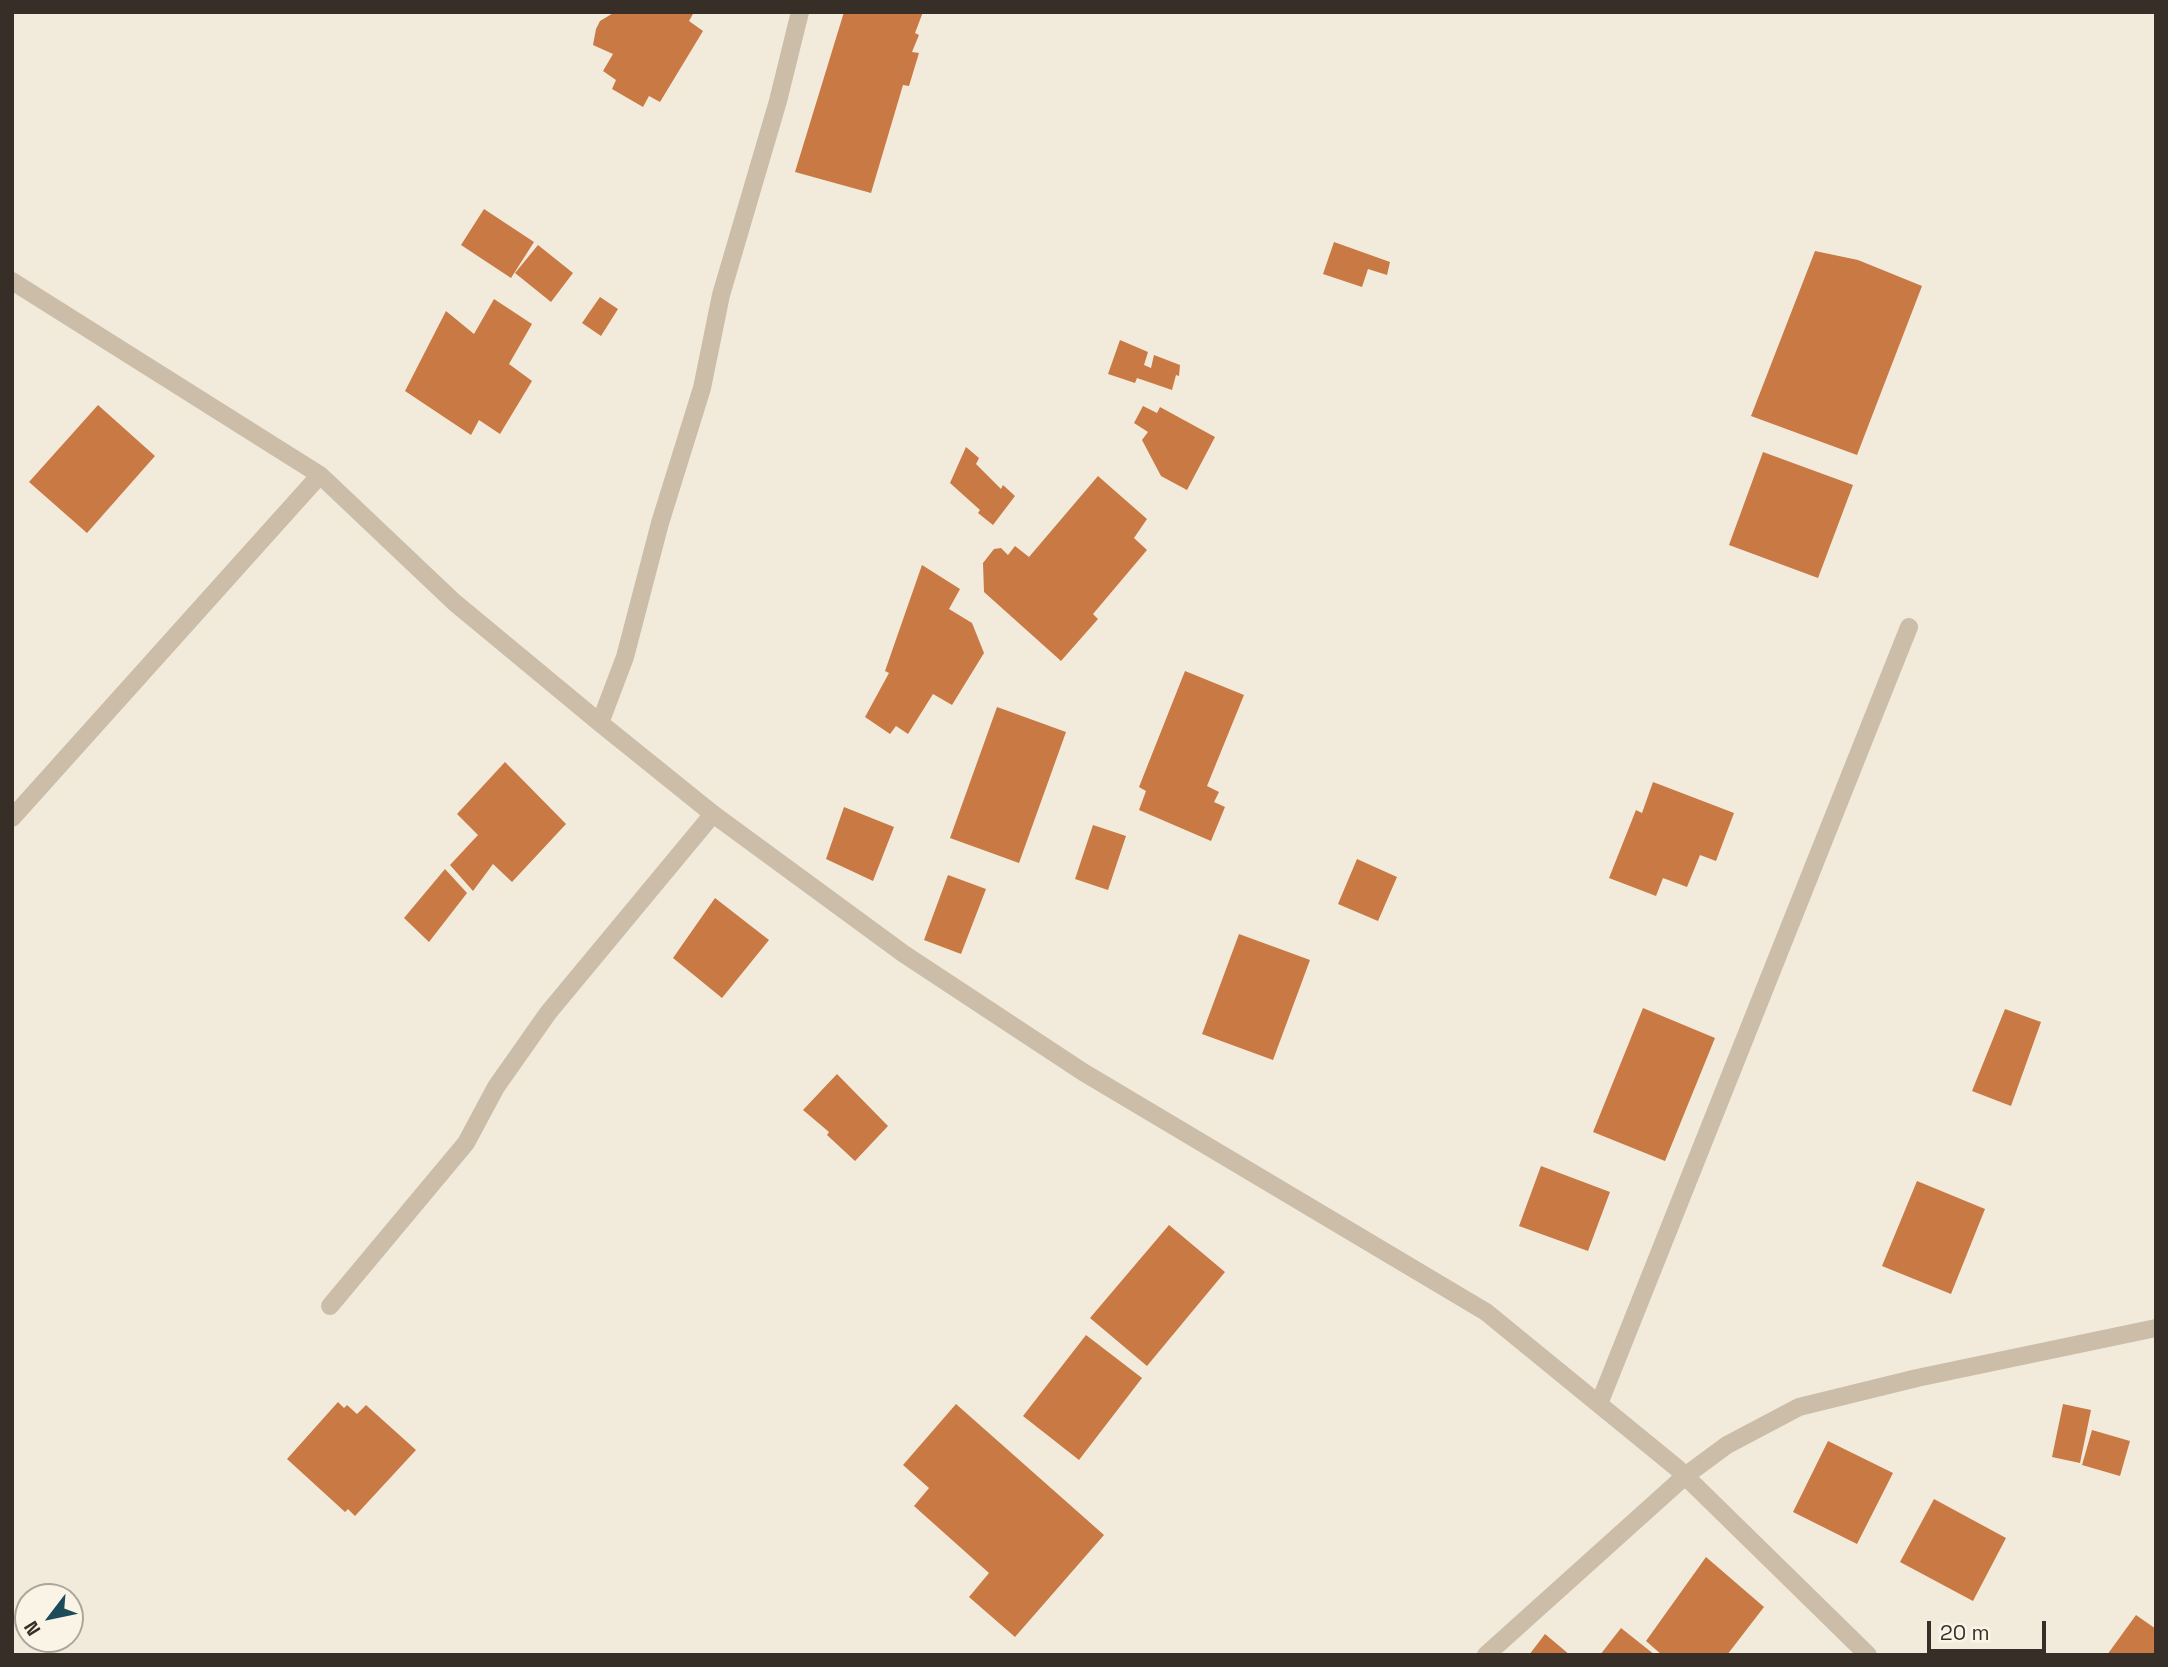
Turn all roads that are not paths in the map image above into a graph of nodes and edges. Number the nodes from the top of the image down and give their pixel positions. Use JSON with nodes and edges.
{"nodes":[{"id":1,"x":800,"y":12,"type":"edge"},
{"id":2,"x":12,"y":282,"type":"edge"},
{"id":3,"x":320,"y":475,"type":"junction"},
{"id":4,"x":1909,"y":627,"type":"dead end"},
{"id":5,"x":600,"y":723,"type":"junction"},
{"id":6,"x":713,"y":814,"type":"junction"},
{"id":7,"x":12,"y":818,"type":"edge"},
{"id":8,"x":330,"y":1306,"type":"dead end"},
{"id":9,"x":2156,"y":1328,"type":"edge"},
{"id":10,"x":1599,"y":1404,"type":"junction"},
{"id":11,"x":1685,"y":1476,"type":"junction"},
{"id":12,"x":1860,"y":1651,"type":"edge"},
{"id":13,"x":1486,"y":1655,"type":"edge"}],
"edges":[{"from":1,"to":5,"type":"street"},
{"from":2,"to":3,"type":"street"},
{"from":3,"to":5,"type":"street"},
{"from":3,"to":7,"type":"street"},
{"from":4,"to":10,"type":"street"},
{"from":5,"to":6,"type":"street"},
{"from":6,"to":8,"type":"street"},
{"from":6,"to":10,"type":"street"},
{"from":9,"to":11,"type":"street"},
{"from":10,"to":11,"type":"street"},
{"from":11,"to":12,"type":"street"},
{"from":11,"to":13,"type":"street"}]}
